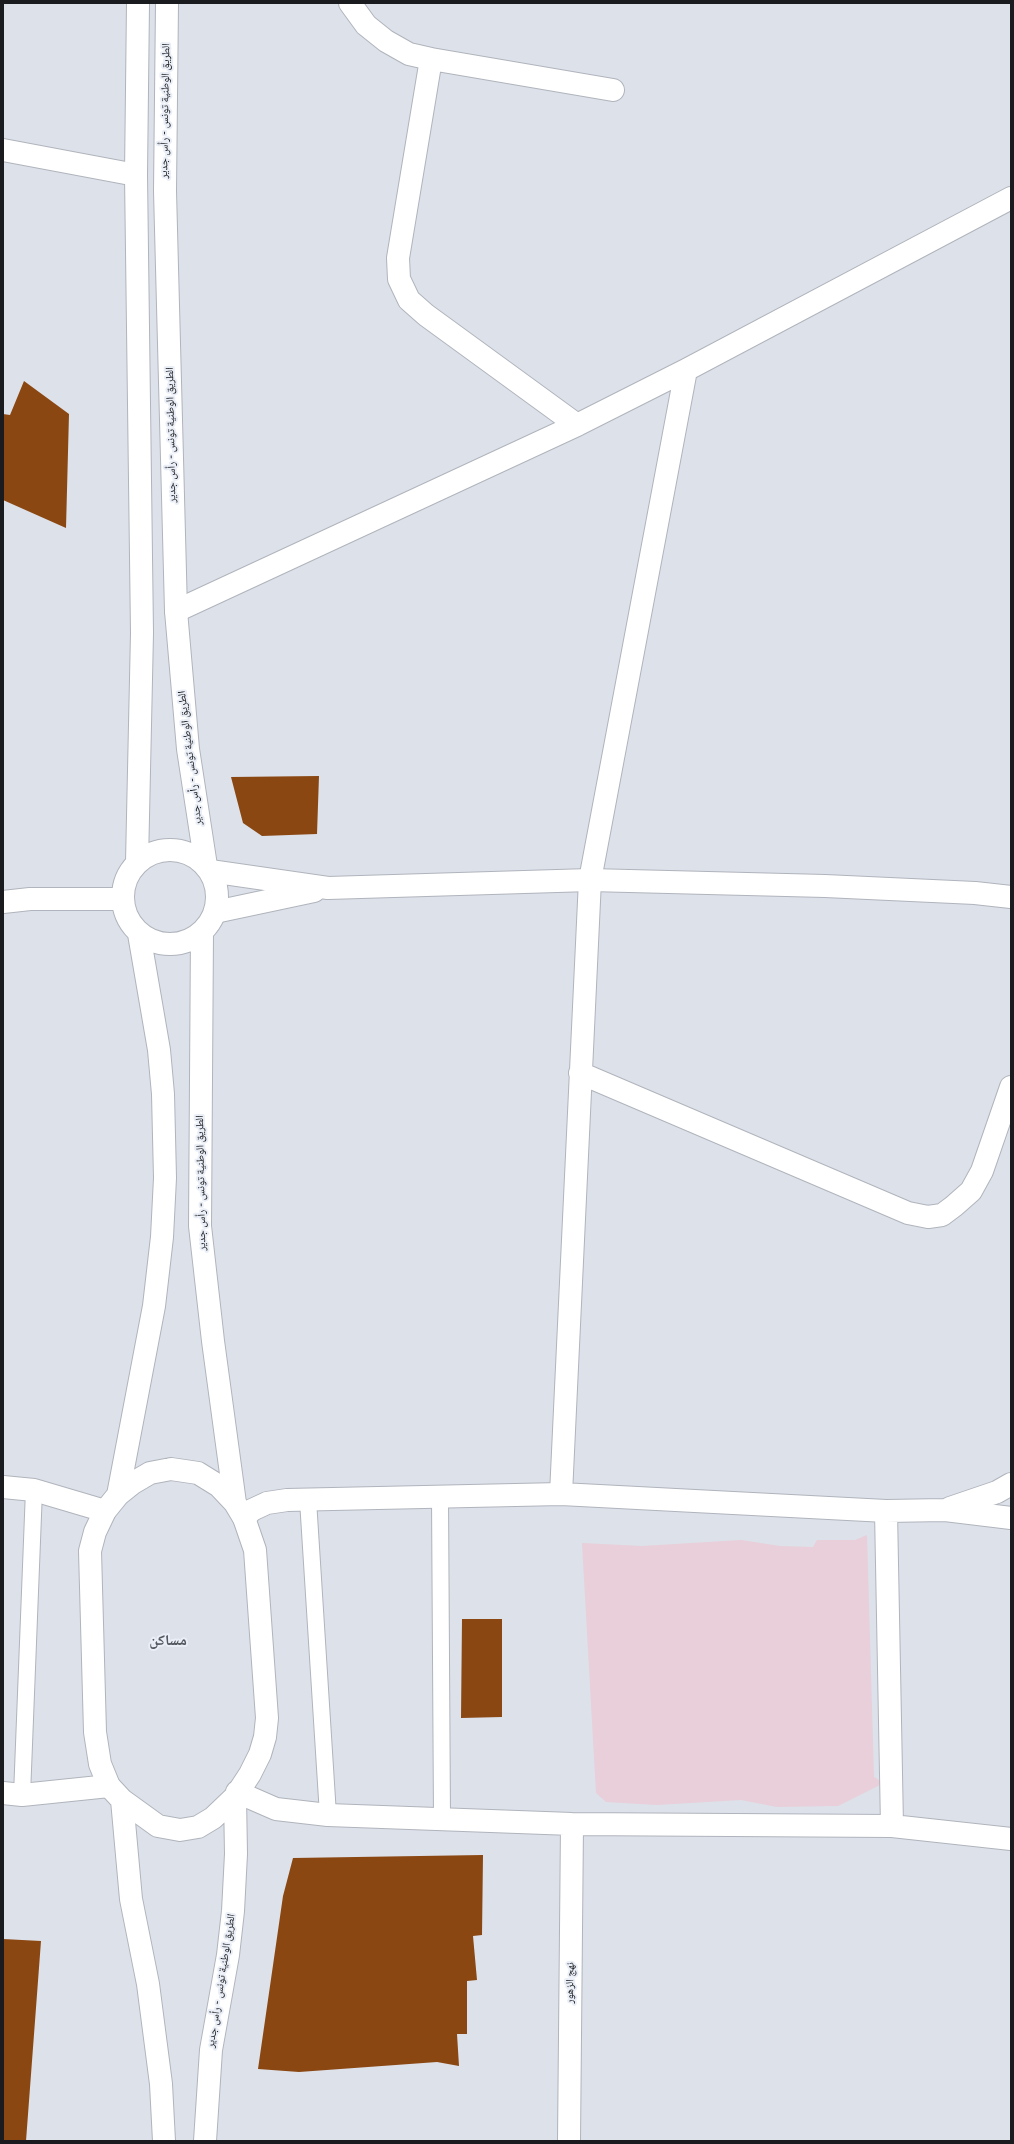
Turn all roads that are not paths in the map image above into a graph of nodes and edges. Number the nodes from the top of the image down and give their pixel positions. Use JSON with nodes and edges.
{"nodes":[{"id":1,"x":138,"y":3,"type":"edge"},
{"id":2,"x":168,"y":3,"type":"edge"},
{"id":3,"x":350,"y":3,"type":"edge"},
{"id":4,"x":431,"y":59,"type":"junction"},
{"id":5,"x":613,"y":90,"type":"dead end"},
{"id":6,"x":3,"y":150,"type":"edge"},
{"id":7,"x":136,"y":175,"type":"junction"},
{"id":8,"x":1011,"y":198,"type":"edge"},
{"id":9,"x":686,"y":370,"type":"junction"},
{"id":10,"x":577,"y":425,"type":"junction"},
{"id":11,"x":176,"y":611,"type":"junction"},
{"id":12,"x":137,"y":862,"type":"junction"},
{"id":13,"x":208,"y":868,"type":"junction"},
{"id":14,"x":590,"y":880,"type":"junction"},
{"id":15,"x":328,"y":888,"type":"junction"},
{"id":16,"x":1011,"y":897,"type":"edge"},
{"id":17,"x":122,"y":899,"type":"junction"},
{"id":18,"x":3,"y":902,"type":"edge"},
{"id":19,"x":215,"y":912,"type":"junction"},
{"id":20,"x":202,"y":932,"type":"junction"},
{"id":21,"x":139,"y":934,"type":"junction"},
{"id":22,"x":580,"y":1073,"type":"junction"},
{"id":23,"x":1011,"y":1087,"type":"edge"},
{"id":24,"x":1011,"y":1484,"type":"edge"},
{"id":25,"x":3,"y":1487,"type":"edge"},
{"id":26,"x":34,"y":1490,"type":"junction"},
{"id":27,"x":561,"y":1494,"type":"junction"},
{"id":28,"x":440,"y":1497,"type":"junction"},
{"id":29,"x":308,"y":1500,"type":"junction"},
{"id":30,"x":111,"y":1503,"type":"junction"},
{"id":31,"x":945,"y":1510,"type":"junction"},
{"id":32,"x":240,"y":1511,"type":"junction"},
{"id":33,"x":886,"y":1511,"type":"junction"},
{"id":34,"x":1011,"y":1518,"type":"edge"},
{"id":35,"x":115,"y":1793,"type":"junction"},
{"id":36,"x":13,"y":1794,"type":"edge"},
{"id":37,"x":236,"y":1795,"type":"junction"},
{"id":38,"x":328,"y":1815,"type":"junction"},
{"id":39,"x":442,"y":1819,"type":"junction"},
{"id":40,"x":572,"y":1824,"type":"junction"},
{"id":41,"x":892,"y":1826,"type":"junction"},
{"id":42,"x":1011,"y":1839,"type":"edge"},
{"id":43,"x":164,"y":2141,"type":"edge"},
{"id":44,"x":205,"y":2141,"type":"edge"},
{"id":45,"x":570,"y":2141,"type":"edge"}],
"edges":[{"from":1,"to":7,"type":"street"},
{"from":2,"to":11,"type":"street","name":"الطريق الوطنية تونس - رأس جدير"},
{"from":3,"to":4,"type":"street"},
{"from":4,"to":5,"type":"street"},
{"from":4,"to":10,"type":"street"},
{"from":6,"to":7,"type":"street"},
{"from":7,"to":12,"type":"street"},
{"from":8,"to":9,"type":"street"},
{"from":9,"to":10,"type":"street"},
{"from":9,"to":14,"type":"street"},
{"from":10,"to":11,"type":"street"},
{"from":11,"to":13,"type":"street","name":"الطريق الوطنية تونس - رأس جدير"},
{"from":12,"to":13,"type":"street"},
{"from":12,"to":17,"type":"street"},
{"from":13,"to":15,"type":"street"},
{"from":13,"to":19,"type":"street"},
{"from":14,"to":15,"type":"street"},
{"from":14,"to":16,"type":"street"},
{"from":14,"to":22,"type":"street"},
{"from":15,"to":19,"type":"street"},
{"from":17,"to":18,"type":"street"},
{"from":17,"to":21,"type":"street"},
{"from":19,"to":20,"type":"street"},
{"from":20,"to":21,"type":"street"},
{"from":20,"to":32,"type":"street","name":"الطريق الوطنية تونس - رأس جدير"},
{"from":21,"to":30,"type":"street"},
{"from":22,"to":23,"type":"street"},
{"from":22,"to":27,"type":"street"},
{"from":24,"to":31,"type":"street"},
{"from":25,"to":26,"type":"street"},
{"from":26,"to":30,"type":"street"},
{"from":26,"to":36,"type":"lane"},
{"from":27,"to":28,"type":"street"},
{"from":27,"to":33,"type":"street"},
{"from":28,"to":29,"type":"street"},
{"from":28,"to":39,"type":"lane"},
{"from":29,"to":32,"type":"street"},
{"from":29,"to":38,"type":"lane"},
{"from":30,"to":32,"type":"street"},
{"from":30,"to":35,"type":"street"},
{"from":31,"to":33,"type":"street"},
{"from":31,"to":34,"type":"street"},
{"from":32,"to":37,"type":"street"},
{"from":33,"to":41,"type":"street"},
{"from":35,"to":36,"type":"street"},
{"from":35,"to":37,"type":"street"},
{"from":35,"to":43,"type":"street"},
{"from":37,"to":38,"type":"street"},
{"from":37,"to":44,"type":"street","name":"الطريق الوطنية تونس - رأس جدير"},
{"from":38,"to":39,"type":"street"},
{"from":39,"to":40,"type":"street"},
{"from":40,"to":41,"type":"street"},
{"from":40,"to":45,"type":"street","name":"نهج الزهور"},
{"from":41,"to":42,"type":"street"}]}
